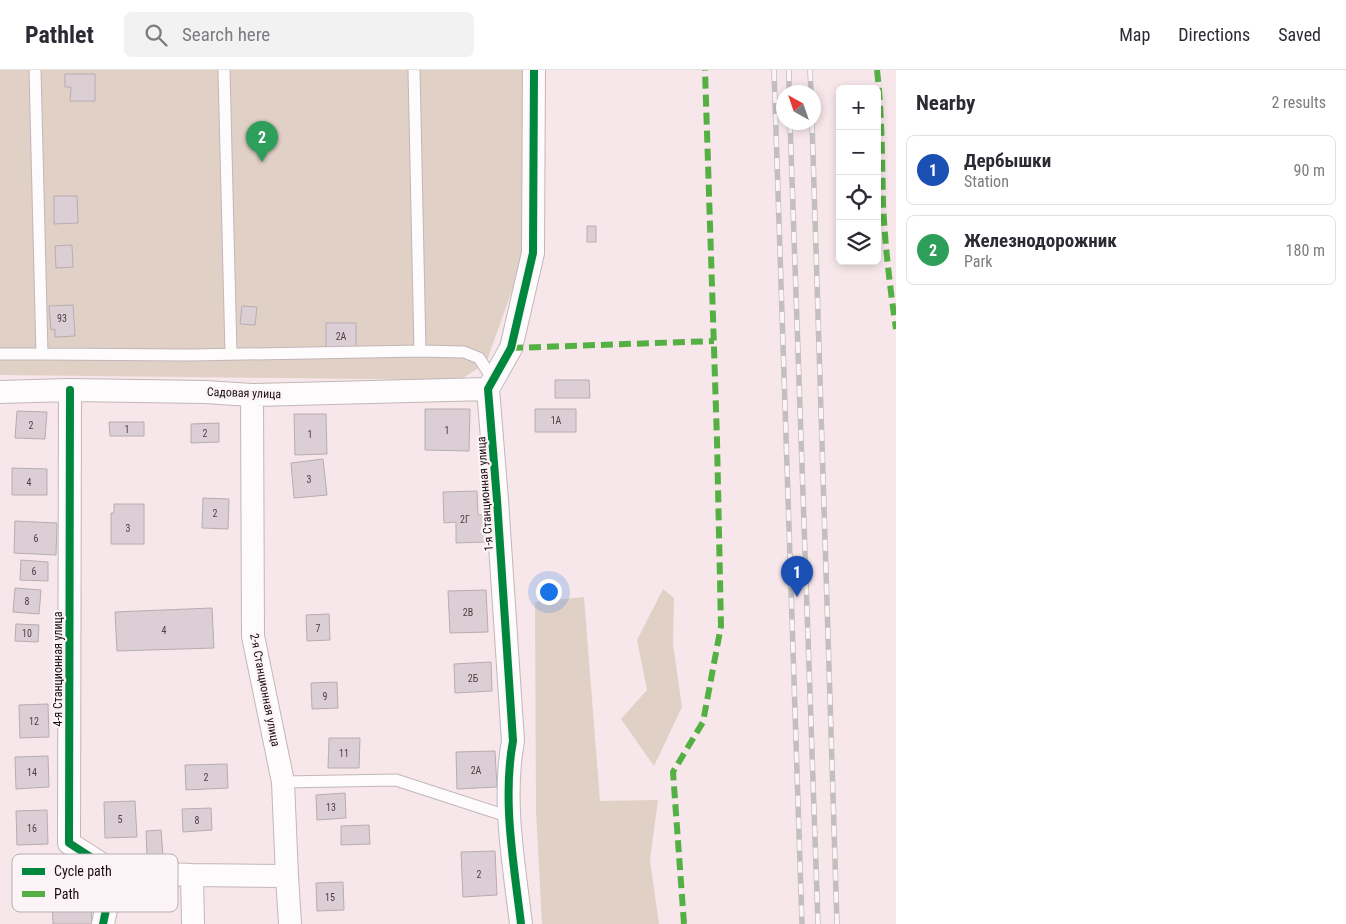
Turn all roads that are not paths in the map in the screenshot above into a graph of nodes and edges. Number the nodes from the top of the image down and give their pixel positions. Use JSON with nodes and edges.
{"nodes":[{"id":1,"x":35,"y":70,"type":"edge"},
{"id":2,"x":224,"y":70,"type":"edge"},
{"id":3,"x":414,"y":70,"type":"edge"},
{"id":4,"x":534,"y":70,"type":"edge"},
{"id":5,"x":420,"y":351,"type":"junction"},
{"id":6,"x":0,"y":354,"type":"edge"},
{"id":7,"x":42,"y":354,"type":"junction"},
{"id":8,"x":231,"y":354,"type":"junction"},
{"id":9,"x":491,"y":385,"type":"junction"},
{"id":10,"x":70,"y":390,"type":"junction"},
{"id":11,"x":0,"y":392,"type":"edge"},
{"id":12,"x":252,"y":395,"type":"junction"},
{"id":13,"x":282,"y":782,"type":"junction"},
{"id":14,"x":510,"y":817,"type":"junction"},
{"id":15,"x":86,"y":854,"type":"edge"},
{"id":16,"x":178,"y":874,"type":"edge"},
{"id":17,"x":192,"y":875,"type":"junction"},
{"id":18,"x":287,"y":876,"type":"junction"},
{"id":19,"x":193,"y":924,"type":"edge"},
{"id":20,"x":290,"y":924,"type":"edge"},
{"id":21,"x":521,"y":924,"type":"edge"}],
"edges":[{"from":1,"to":7,"type":"lane"},
{"from":2,"to":8,"type":"lane"},
{"from":3,"to":5,"type":"lane"},
{"from":4,"to":9,"type":"street"},
{"from":5,"to":8,"type":"lane"},
{"from":5,"to":9,"type":"lane"},
{"from":6,"to":7,"type":"lane"},
{"from":7,"to":8,"type":"lane"},
{"from":9,"to":12,"type":"street","name":"Садовая улица"},
{"from":9,"to":14,"type":"street","name":"1-я Станционная улица"},
{"from":10,"to":11,"type":"street","name":"Садовая улица"},
{"from":10,"to":12,"type":"street","name":"Садовая улица"},
{"from":10,"to":15,"type":"street","name":"4-я Станционная улица"},
{"from":12,"to":13,"type":"street","name":"2-я Станционная улица"},
{"from":13,"to":14,"type":"lane"},
{"from":13,"to":18,"type":"street","name":"2-я Станционная улица"},
{"from":14,"to":21,"type":"street","name":"1-я Станционная улица"},
{"from":16,"to":17,"type":"street"},
{"from":17,"to":18,"type":"street"},
{"from":17,"to":19,"type":"street"},
{"from":18,"to":20,"type":"street","name":"2-я Станционная улица"}]}
